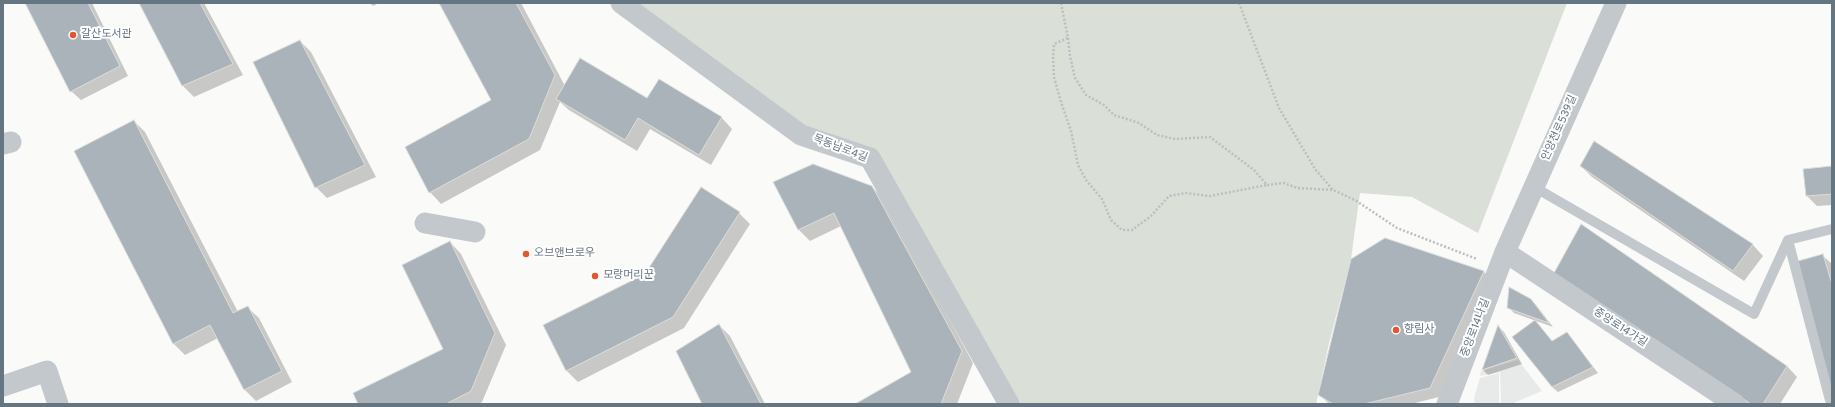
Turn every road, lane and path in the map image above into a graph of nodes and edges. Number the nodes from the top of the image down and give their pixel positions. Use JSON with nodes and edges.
{"nodes":[{"id":1,"x":621,"y":3,"type":"edge"},
{"id":2,"x":1061,"y":3,"type":"edge"},
{"id":3,"x":1239,"y":3,"type":"edge"},
{"id":4,"x":1616,"y":3,"type":"edge"},
{"id":5,"x":1068,"y":38,"type":"junction"},
{"id":6,"x":1267,"y":186,"type":"junction"},
{"id":7,"x":1534,"y":187,"type":"junction"},
{"id":8,"x":1333,"y":190,"type":"junction"},
{"id":9,"x":425,"y":223,"type":"dead end"},
{"id":10,"x":1832,"y":229,"type":"edge"},
{"id":11,"x":475,"y":232,"type":"dead end"},
{"id":12,"x":1788,"y":240,"type":"junction"},
{"id":13,"x":1505,"y":252,"type":"junction"},
{"id":14,"x":1498,"y":272,"type":"junction"},
{"id":15,"x":3,"y":386,"type":"edge"},
{"id":16,"x":58,"y":404,"type":"edge"},
{"id":17,"x":1009,"y":404,"type":"edge"},
{"id":18,"x":1447,"y":404,"type":"edge"},
{"id":19,"x":1735,"y":404,"type":"edge"},
{"id":20,"x":1831,"y":404,"type":"edge"}],
"edges":[{"from":1,"to":17,"type":"street","name":"목동남로4길"},
{"from":2,"to":5,"type":"path"},
{"from":3,"to":8,"type":"path"},
{"from":4,"to":7,"type":"street","name":"안양천로539길"},
{"from":5,"to":6,"type":"path"},
{"from":5,"to":6,"type":"path"},
{"from":6,"to":8,"type":"path"},
{"from":7,"to":12,"type":"lane"},
{"from":7,"to":13,"type":"street","name":"안양천로539길"},
{"from":8,"to":14,"type":"path"},
{"from":9,"to":11,"type":"street"},
{"from":10,"to":12,"type":"lane"},
{"from":12,"to":20,"type":"lane"},
{"from":13,"to":14,"type":"street","name":"중앙로14나길"},
{"from":13,"to":19,"type":"street","name":"중앙로14가길"},
{"from":14,"to":18,"type":"street","name":"중앙로14나길"},
{"from":15,"to":16,"type":"street"}]}
